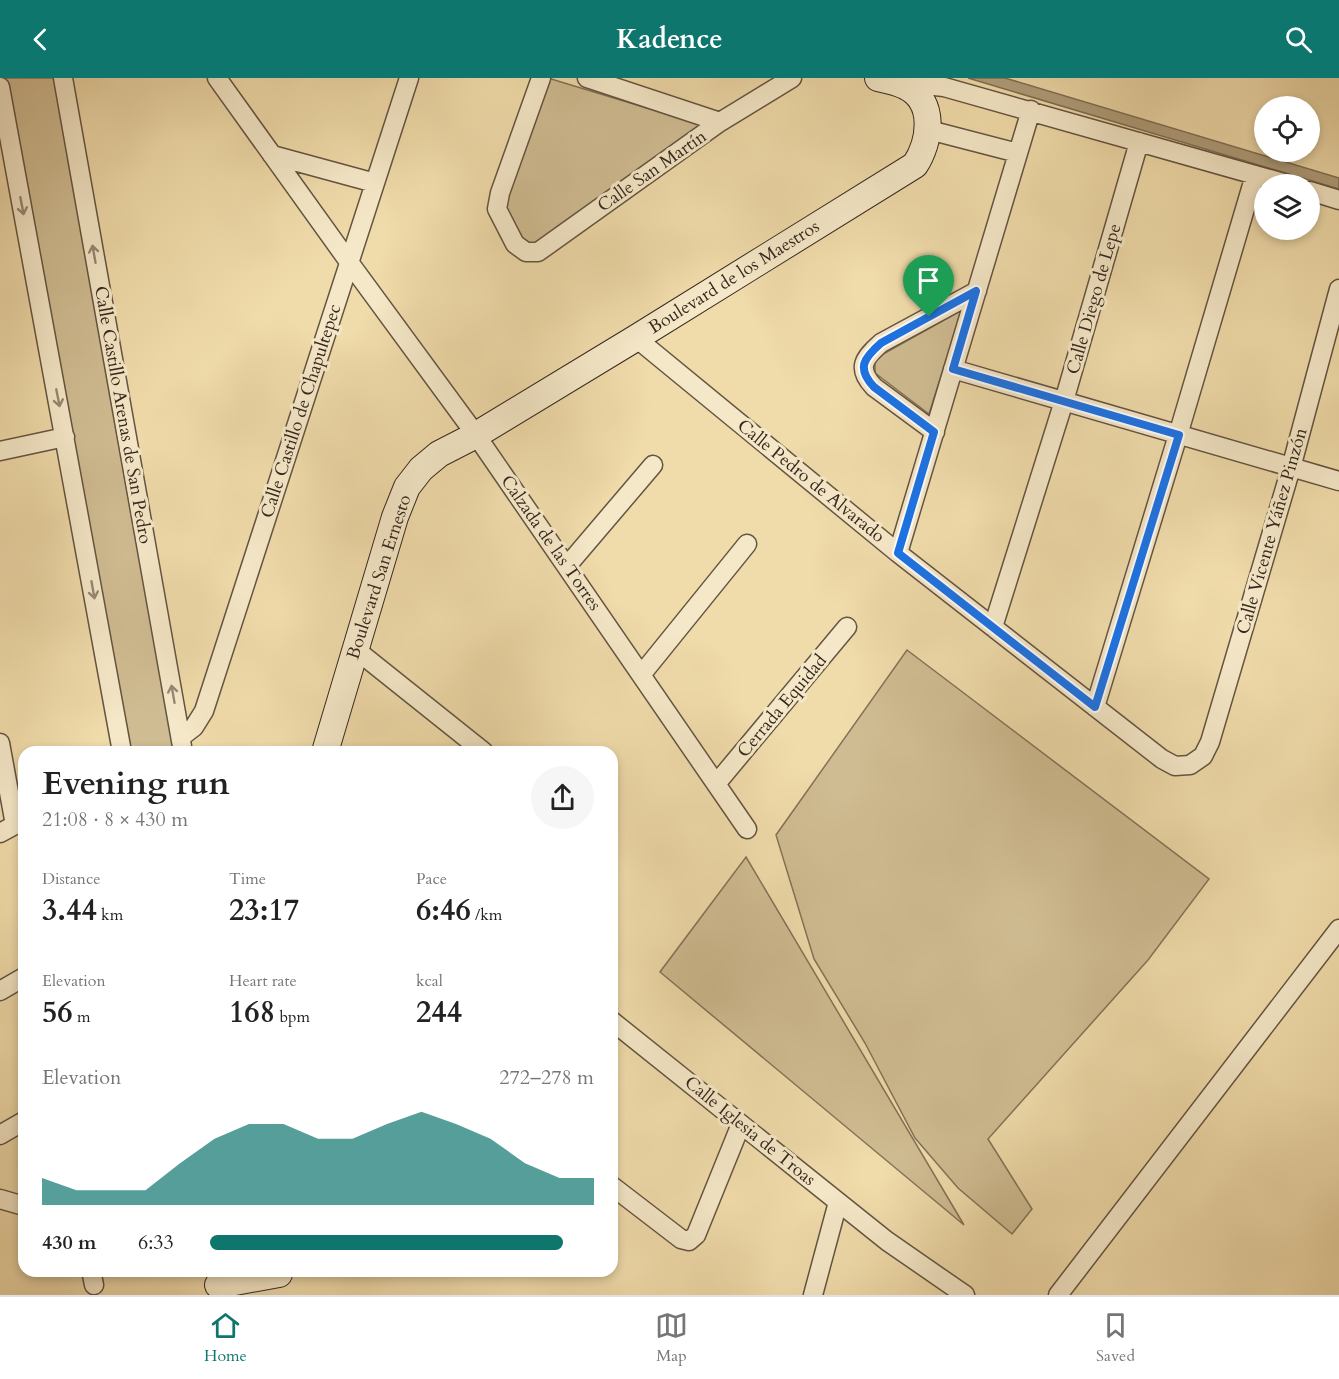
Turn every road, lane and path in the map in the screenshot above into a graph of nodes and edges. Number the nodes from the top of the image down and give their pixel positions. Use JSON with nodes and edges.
{"nodes":[{"id":1,"x":63,"y":78,"type":"edge"},
{"id":2,"x":217,"y":78,"type":"edge"},
{"id":3,"x":409,"y":78,"type":"edge"},
{"id":4,"x":541,"y":78,"type":"edge"},
{"id":5,"x":587,"y":78,"type":"edge"},
{"id":6,"x":792,"y":78,"type":"edge"},
{"id":7,"x":878,"y":78,"type":"edge"},
{"id":8,"x":906,"y":86,"type":"junction"},
{"id":9,"x":1,"y":94,"type":"edge"},
{"id":10,"x":1031,"y":110,"type":"junction"},
{"id":11,"x":720,"y":122,"type":"junction"},
{"id":12,"x":929,"y":130,"type":"junction"},
{"id":13,"x":1139,"y":142,"type":"junction"},
{"id":14,"x":1018,"y":153,"type":"junction"},
{"id":15,"x":272,"y":155,"type":"junction"},
{"id":16,"x":1254,"y":175,"type":"edge"},
{"id":17,"x":1254,"y":178,"type":"edge"},
{"id":18,"x":375,"y":183,"type":"junction"},
{"id":19,"x":1320,"y":194,"type":"edge"},
{"id":20,"x":1339,"y":200,"type":"edge"},
{"id":21,"x":349,"y":262,"type":"junction"},
{"id":22,"x":1339,"y":289,"type":"edge"},
{"id":23,"x":976,"y":291,"type":"junction"},
{"id":24,"x":636,"y":338,"type":"junction"},
{"id":25,"x":953,"y":369,"type":"junction"},
{"id":26,"x":1064,"y":401,"type":"junction"},
{"id":27,"x":934,"y":432,"type":"junction"},
{"id":28,"x":476,"y":435,"type":"junction"},
{"id":29,"x":1179,"y":435,"type":"junction"},
{"id":30,"x":65,"y":437,"type":"junction"},
{"id":31,"x":0,"y":451,"type":"edge"},
{"id":32,"x":653,"y":465,"type":"dead end"},
{"id":33,"x":1291,"y":468,"type":"junction"},
{"id":34,"x":1339,"y":482,"type":"edge"},
{"id":35,"x":747,"y":544,"type":"dead end"},
{"id":36,"x":898,"y":553,"type":"junction"},
{"id":37,"x":567,"y":566,"type":"junction"},
{"id":38,"x":847,"y":627,"type":"dead end"},
{"id":39,"x":993,"y":627,"type":"junction"},
{"id":40,"x":355,"y":649,"type":"junction"},
{"id":41,"x":641,"y":675,"type":"junction"},
{"id":42,"x":1095,"y":707,"type":"junction"},
{"id":43,"x":0,"y":743,"type":"edge"},
{"id":44,"x":182,"y":744,"type":"edge"},
{"id":45,"x":122,"y":746,"type":"edge"},
{"id":46,"x":327,"y":746,"type":"edge"},
{"id":47,"x":476,"y":746,"type":"edge"},
{"id":48,"x":1190,"y":765,"type":"joint"},
{"id":49,"x":716,"y":784,"type":"junction"},
{"id":50,"x":13,"y":826,"type":"edge"},
{"id":51,"x":747,"y":829,"type":"dead end"},
{"id":52,"x":1339,"y":929,"type":"edge"},
{"id":53,"x":18,"y":980,"type":"edge"},
{"id":54,"x":0,"y":991,"type":"edge"},
{"id":55,"x":618,"y":1026,"type":"edge"},
{"id":56,"x":18,"y":1124,"type":"edge"},
{"id":57,"x":741,"y":1124,"type":"junction"},
{"id":58,"x":0,"y":1135,"type":"edge"},
{"id":59,"x":618,"y":1191,"type":"edge"},
{"id":60,"x":0,"y":1199,"type":"edge"},
{"id":61,"x":838,"y":1202,"type":"junction"},
{"id":62,"x":18,"y":1204,"type":"edge"},
{"id":63,"x":280,"y":1280,"type":"edge"},
{"id":64,"x":217,"y":1283,"type":"edge"},
{"id":65,"x":813,"y":1295,"type":"edge"},
{"id":66,"x":965,"y":1295,"type":"edge"},
{"id":67,"x":1058,"y":1295,"type":"edge"}],
"edges":[{"from":44,"to":1,"type":"street","name":"Calle Castillo Arenas de San Pedro","one_way":true},
{"from":2,"to":15,"type":"street","name":"Calzada de las Torres"},
{"from":3,"to":18,"type":"street","name":"Calle Castillo de Chapultepec"},
{"from":4,"to":11,"type":"street","name":"Calle San Martín"},
{"from":5,"to":11,"type":"street","name":"Calle San Martín"},
{"from":6,"to":11,"type":"street"},
{"from":7,"to":8,"type":"main road"},
{"from":8,"to":10,"type":"street"},
{"from":8,"to":12,"type":"main road"},
{"from":9,"to":30,"type":"street","one_way":true},
{"from":10,"to":13,"type":"street"},
{"from":10,"to":14,"type":"street"},
{"from":12,"to":14,"type":"street"},
{"from":12,"to":24,"type":"main road","name":"Boulevard de los Maestros"},
{"from":13,"to":16,"type":"street"},
{"from":13,"to":26,"type":"street","name":"Calle Diego de Lepe"},
{"from":14,"to":23,"type":"street"},
{"from":15,"to":18,"type":"street"},
{"from":15,"to":21,"type":"street","name":"Calzada de las Torres"},
{"from":17,"to":29,"type":"street"},
{"from":18,"to":21,"type":"street","name":"Calle Castillo de Chapultepec"},
{"from":19,"to":20,"type":"street"},
{"from":21,"to":28,"type":"street","name":"Calzada de las Torres"},
{"from":21,"to":44,"type":"street","name":"Calle Castillo de Chapultepec"},
{"from":22,"to":33,"type":"street","name":"Calle Vicente Yáñez Pinzón"},
{"from":23,"to":25,"type":"street"},
{"from":23,"to":27,"type":"street"},
{"from":24,"to":28,"type":"main road","name":"Boulevard de los Maestros"},
{"from":24,"to":36,"type":"street","name":"Calle Pedro de Alvarado"},
{"from":25,"to":26,"type":"street"},
{"from":25,"to":27,"type":"street"},
{"from":26,"to":29,"type":"street"},
{"from":26,"to":39,"type":"street","name":"Calle Diego de Lepe"},
{"from":27,"to":36,"type":"street"},
{"from":28,"to":37,"type":"street","name":"Calzada de las Torres"},
{"from":28,"to":40,"type":"main road","name":"Boulevard San Ernesto"},
{"from":29,"to":33,"type":"street"},
{"from":29,"to":42,"type":"street"},
{"from":30,"to":31,"type":"street"},
{"from":30,"to":45,"type":"street","one_way":true},
{"from":32,"to":37,"type":"street"},
{"from":33,"to":34,"type":"street"},
{"from":33,"to":48,"type":"street","name":"Calle Vicente Yáñez Pinzón"},
{"from":35,"to":41,"type":"street"},
{"from":36,"to":39,"type":"street","name":"Calle Pedro de Alvarado"},
{"from":37,"to":41,"type":"street","name":"Calzada de las Torres"},
{"from":38,"to":49,"type":"street","name":"Cerrada Equidad"},
{"from":39,"to":42,"type":"street","name":"Calle Pedro de Alvarado"},
{"from":40,"to":46,"type":"main road","name":"Boulevard San Ernesto"},
{"from":40,"to":47,"type":"street"},
{"from":41,"to":49,"type":"street","name":"Calzada de las Torres"},
{"from":42,"to":48,"type":"street","name":"Calle Pedro de Alvarado"},
{"from":43,"to":50,"type":"street"},
{"from":49,"to":51,"type":"street","name":"Calzada de las Torres"},
{"from":52,"to":67,"type":"street"},
{"from":53,"to":54,"type":"street"},
{"from":55,"to":57,"type":"street","name":"Calle Iglesia de Troas"},
{"from":56,"to":58,"type":"street"},
{"from":57,"to":59,"type":"street"},
{"from":57,"to":61,"type":"street","name":"Calle Iglesia de Troas"},
{"from":60,"to":62,"type":"street"},
{"from":61,"to":65,"type":"street"},
{"from":61,"to":66,"type":"street","name":"Calle Iglesia de Troas"},
{"from":63,"to":64,"type":"main road"}]}
